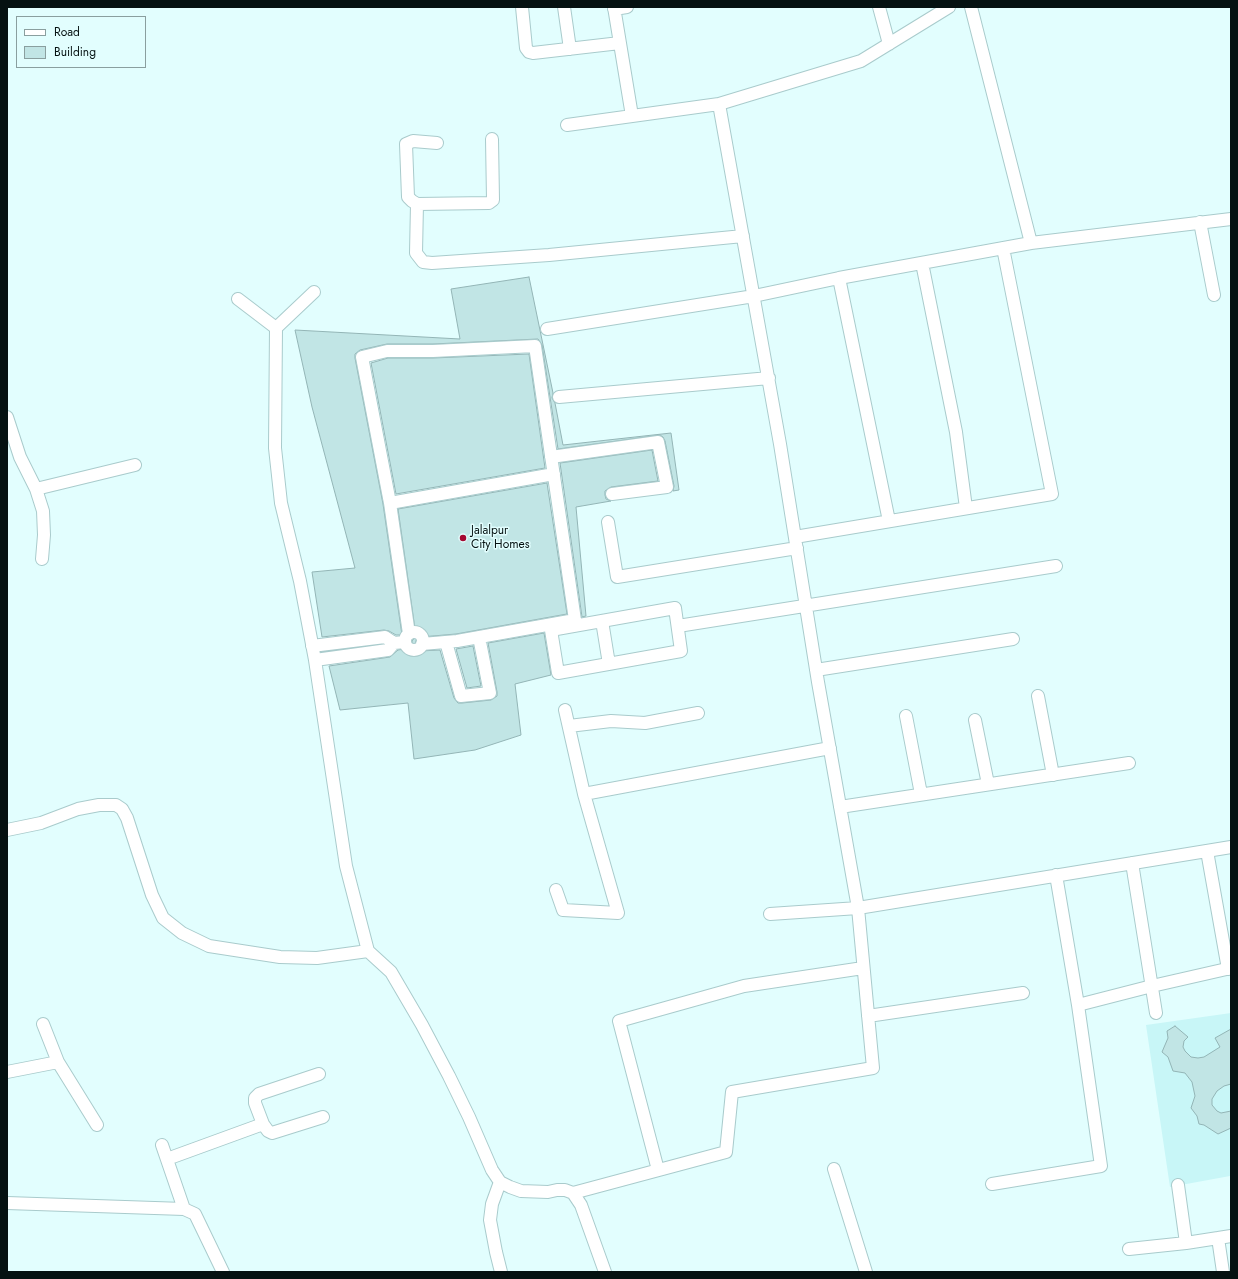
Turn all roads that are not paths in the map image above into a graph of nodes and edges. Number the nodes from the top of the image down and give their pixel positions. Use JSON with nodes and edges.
{"nodes":[{"id":1,"x":522,"y":7,"type":"edge"},
{"id":2,"x":564,"y":7,"type":"edge"},
{"id":3,"x":628,"y":7,"type":"edge"},
{"id":4,"x":878,"y":7,"type":"edge"},
{"id":5,"x":949,"y":7,"type":"edge"},
{"id":6,"x":971,"y":7,"type":"edge"},
{"id":7,"x":614,"y":8,"type":"edge"},
{"id":8,"x":620,"y":43,"type":"junction"},
{"id":9,"x":889,"y":44,"type":"junction"},
{"id":10,"x":570,"y":49,"type":"junction"},
{"id":11,"x":719,"y":104,"type":"junction"},
{"id":12,"x":632,"y":116,"type":"junction"},
{"id":13,"x":567,"y":125,"type":"dead end"},
{"id":14,"x":492,"y":139,"type":"dead end"},
{"id":15,"x":437,"y":143,"type":"dead end"},
{"id":16,"x":416,"y":204,"type":"junction"},
{"id":17,"x":1231,"y":219,"type":"edge"},
{"id":18,"x":1200,"y":222,"type":"junction"},
{"id":19,"x":743,"y":236,"type":"junction"},
{"id":20,"x":1031,"y":243,"type":"junction"},
{"id":21,"x":1003,"y":248,"type":"junction"},
{"id":22,"x":922,"y":263,"type":"junction"},
{"id":23,"x":840,"y":278,"type":"junction"},
{"id":24,"x":314,"y":292,"type":"dead end"},
{"id":25,"x":1214,"y":295,"type":"dead end"},
{"id":26,"x":754,"y":296,"type":"junction"},
{"id":27,"x":238,"y":299,"type":"dead end"},
{"id":28,"x":276,"y":328,"type":"junction"},
{"id":29,"x":546,"y":329,"type":"dead end"},
{"id":30,"x":769,"y":378,"type":"junction"},
{"id":31,"x":559,"y":397,"type":"dead end"},
{"id":32,"x":7,"y":418,"type":"edge"},
{"id":33,"x":551,"y":457,"type":"junction"},
{"id":34,"x":136,"y":465,"type":"dead end"},
{"id":35,"x":554,"y":474,"type":"junction"},
{"id":36,"x":36,"y":489,"type":"junction"},
{"id":37,"x":612,"y":494,"type":"dead end"},
{"id":38,"x":390,"y":503,"type":"junction"},
{"id":39,"x":966,"y":508,"type":"junction"},
{"id":40,"x":608,"y":522,"type":"dead end"},
{"id":41,"x":889,"y":522,"type":"junction"},
{"id":42,"x":796,"y":543,"type":"junction"},
{"id":43,"x":42,"y":559,"type":"dead end"},
{"id":44,"x":1056,"y":566,"type":"dead end"},
{"id":45,"x":806,"y":606,"type":"junction"},
{"id":46,"x":602,"y":621,"type":"junction"},
{"id":47,"x":678,"y":626,"type":"junction"},
{"id":48,"x":479,"y":637,"type":"junction"},
{"id":49,"x":1013,"y":639,"type":"dead end"},
{"id":50,"x":403,"y":640,"type":"junction"},
{"id":51,"x":446,"y":642,"type":"junction"},
{"id":52,"x":312,"y":646,"type":"junction"},
{"id":53,"x":315,"y":660,"type":"junction"},
{"id":54,"x":609,"y":664,"type":"junction"},
{"id":55,"x":816,"y":670,"type":"junction"},
{"id":56,"x":1038,"y":696,"type":"dead end"},
{"id":57,"x":565,"y":710,"type":"dead end"},
{"id":58,"x":698,"y":712,"type":"dead end"},
{"id":59,"x":906,"y":716,"type":"dead end"},
{"id":60,"x":975,"y":720,"type":"dead end"},
{"id":61,"x":569,"y":726,"type":"junction"},
{"id":62,"x":830,"y":748,"type":"junction"},
{"id":63,"x":1129,"y":763,"type":"dead end"},
{"id":64,"x":1053,"y":775,"type":"junction"},
{"id":65,"x":988,"y":784,"type":"junction"},
{"id":66,"x":584,"y":794,"type":"junction"},
{"id":67,"x":921,"y":794,"type":"junction"},
{"id":68,"x":840,"y":807,"type":"junction"},
{"id":69,"x":7,"y":830,"type":"edge"},
{"id":70,"x":1231,"y":847,"type":"edge"},
{"id":71,"x":1207,"y":851,"type":"junction"},
{"id":72,"x":1132,"y":863,"type":"junction"},
{"id":73,"x":1056,"y":875,"type":"junction"},
{"id":74,"x":556,"y":890,"type":"dead end"},
{"id":75,"x":858,"y":908,"type":"junction"},
{"id":76,"x":770,"y":914,"type":"dead end"},
{"id":77,"x":368,"y":951,"type":"junction"},
{"id":78,"x":864,"y":968,"type":"junction"},
{"id":79,"x":1229,"y":969,"type":"edge"},
{"id":80,"x":1152,"y":986,"type":"junction"},
{"id":81,"x":1023,"y":993,"type":"dead end"},
{"id":82,"x":1078,"y":1005,"type":"junction"},
{"id":83,"x":1156,"y":1013,"type":"dead end"},
{"id":84,"x":868,"y":1016,"type":"junction"},
{"id":85,"x":43,"y":1024,"type":"dead end"},
{"id":86,"x":58,"y":1062,"type":"junction"},
{"id":87,"x":7,"y":1072,"type":"edge"},
{"id":88,"x":319,"y":1074,"type":"dead end"},
{"id":89,"x":323,"y":1117,"type":"dead end"},
{"id":90,"x":263,"y":1124,"type":"junction"},
{"id":91,"x":97,"y":1125,"type":"dead end"},
{"id":92,"x":162,"y":1145,"type":"dead end"},
{"id":93,"x":167,"y":1159,"type":"junction"},
{"id":94,"x":834,"y":1169,"type":"dead end"},
{"id":95,"x":658,"y":1170,"type":"junction"},
{"id":96,"x":500,"y":1182,"type":"junction"},
{"id":97,"x":992,"y":1184,"type":"dead end"},
{"id":98,"x":1178,"y":1185,"type":"dead end"},
{"id":99,"x":573,"y":1193,"type":"junction"},
{"id":100,"x":7,"y":1203,"type":"edge"},
{"id":101,"x":184,"y":1209,"type":"junction"},
{"id":102,"x":1231,"y":1236,"type":"edge"},
{"id":103,"x":1218,"y":1238,"type":"junction"},
{"id":104,"x":1186,"y":1243,"type":"junction"},
{"id":105,"x":1129,"y":1249,"type":"dead end"},
{"id":106,"x":223,"y":1272,"type":"edge"},
{"id":107,"x":501,"y":1272,"type":"edge"},
{"id":108,"x":605,"y":1272,"type":"edge"},
{"id":109,"x":866,"y":1272,"type":"edge"},
{"id":110,"x":1223,"y":1272,"type":"edge"}],
"edges":[{"from":1,"to":10,"type":"street"},
{"from":2,"to":10,"type":"street"},
{"from":3,"to":7,"type":"street"},
{"from":4,"to":9,"type":"street"},
{"from":5,"to":9,"type":"street"},
{"from":6,"to":20,"type":"street"},
{"from":7,"to":8,"type":"street"},
{"from":8,"to":10,"type":"street"},
{"from":8,"to":12,"type":"street"},
{"from":9,"to":11,"type":"street"},
{"from":11,"to":12,"type":"street"},
{"from":11,"to":19,"type":"street"},
{"from":12,"to":13,"type":"street"},
{"from":14,"to":16,"type":"street"},
{"from":15,"to":16,"type":"street"},
{"from":16,"to":19,"type":"street"},
{"from":17,"to":18,"type":"street"},
{"from":18,"to":20,"type":"street"},
{"from":18,"to":25,"type":"street"},
{"from":19,"to":26,"type":"street"},
{"from":20,"to":21,"type":"street"},
{"from":21,"to":22,"type":"street"},
{"from":21,"to":39,"type":"street"},
{"from":22,"to":23,"type":"street"},
{"from":22,"to":39,"type":"street"},
{"from":23,"to":26,"type":"street"},
{"from":23,"to":41,"type":"street"},
{"from":24,"to":28,"type":"street"},
{"from":26,"to":29,"type":"street"},
{"from":26,"to":30,"type":"street"},
{"from":27,"to":28,"type":"street"},
{"from":28,"to":52,"type":"street"},
{"from":30,"to":31,"type":"street"},
{"from":30,"to":42,"type":"street"},
{"from":32,"to":36,"type":"street"},
{"from":33,"to":35,"type":"street"},
{"from":33,"to":37,"type":"street"},
{"from":33,"to":38,"type":"street"},
{"from":34,"to":36,"type":"street"},
{"from":35,"to":38,"type":"street"},
{"from":35,"to":48,"type":"street"},
{"from":36,"to":43,"type":"street"},
{"from":38,"to":50,"type":"street"},
{"from":39,"to":41,"type":"street"},
{"from":40,"to":42,"type":"street"},
{"from":41,"to":42,"type":"street"},
{"from":42,"to":45,"type":"street"},
{"from":44,"to":45,"type":"street"},
{"from":45,"to":47,"type":"street"},
{"from":45,"to":55,"type":"street"},
{"from":46,"to":47,"type":"street"},
{"from":46,"to":54,"type":"street"},
{"from":46,"to":54,"type":"street"},
{"from":47,"to":54,"type":"street"},
{"from":48,"to":51,"type":"street"},
{"from":48,"to":51,"type":"street"},
{"from":49,"to":55,"type":"street"},
{"from":50,"to":51,"type":"street"},
{"from":50,"to":52,"type":"street"},
{"from":50,"to":53,"type":"street"},
{"from":52,"to":53,"type":"street"},
{"from":53,"to":77,"type":"street"},
{"from":55,"to":62,"type":"street"},
{"from":56,"to":64,"type":"street"},
{"from":57,"to":61,"type":"street"},
{"from":58,"to":61,"type":"street"},
{"from":59,"to":67,"type":"street"},
{"from":60,"to":65,"type":"street"},
{"from":61,"to":66,"type":"street"},
{"from":62,"to":66,"type":"street"},
{"from":62,"to":68,"type":"street"},
{"from":63,"to":64,"type":"street"},
{"from":64,"to":65,"type":"street"},
{"from":65,"to":67,"type":"street"},
{"from":66,"to":74,"type":"street"},
{"from":67,"to":68,"type":"street"},
{"from":68,"to":75,"type":"street"},
{"from":69,"to":77,"type":"street"},
{"from":70,"to":71,"type":"street"},
{"from":71,"to":72,"type":"street"},
{"from":71,"to":79,"type":"street"},
{"from":72,"to":73,"type":"street"},
{"from":72,"to":80,"type":"street"},
{"from":73,"to":75,"type":"street"},
{"from":73,"to":82,"type":"street"},
{"from":75,"to":76,"type":"street"},
{"from":75,"to":78,"type":"street"},
{"from":77,"to":96,"type":"street"},
{"from":78,"to":84,"type":"street"},
{"from":78,"to":95,"type":"street"},
{"from":79,"to":80,"type":"street"},
{"from":80,"to":82,"type":"street"},
{"from":80,"to":83,"type":"street"},
{"from":81,"to":84,"type":"street"},
{"from":82,"to":97,"type":"street"},
{"from":84,"to":95,"type":"street"},
{"from":85,"to":86,"type":"street"},
{"from":86,"to":87,"type":"street"},
{"from":86,"to":91,"type":"street"},
{"from":88,"to":90,"type":"street"},
{"from":89,"to":90,"type":"street"},
{"from":90,"to":93,"type":"street"},
{"from":92,"to":93,"type":"street"},
{"from":93,"to":101,"type":"street"},
{"from":94,"to":109,"type":"street"},
{"from":95,"to":99,"type":"street"},
{"from":96,"to":99,"type":"street"},
{"from":96,"to":107,"type":"street"},
{"from":98,"to":104,"type":"street"},
{"from":99,"to":108,"type":"street"},
{"from":100,"to":101,"type":"street"},
{"from":101,"to":106,"type":"street"},
{"from":102,"to":103,"type":"street"},
{"from":103,"to":104,"type":"street"},
{"from":103,"to":110,"type":"street"},
{"from":104,"to":105,"type":"street"}]}
